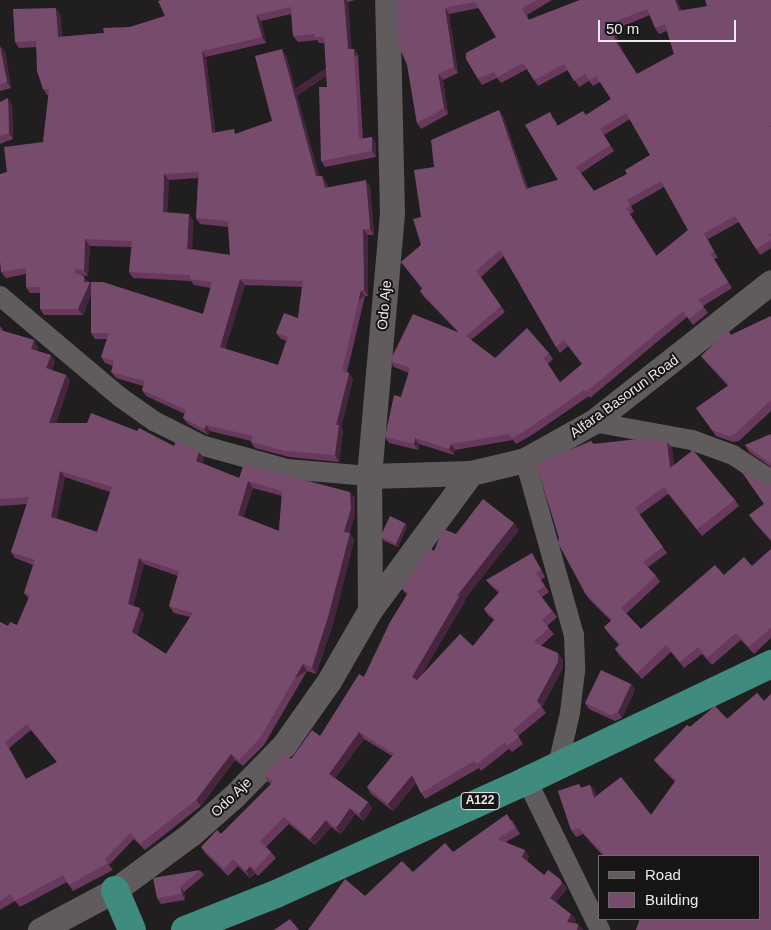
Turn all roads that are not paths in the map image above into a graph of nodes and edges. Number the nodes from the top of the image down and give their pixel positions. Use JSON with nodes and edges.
{"nodes":[{"id":1,"x":387,"y":0,"type":"edge"},
{"id":2,"x":770,"y":284,"type":"edge"},
{"id":3,"x":0,"y":296,"type":"edge"},
{"id":4,"x":594,"y":422,"type":"junction"},
{"id":5,"x":525,"y":460,"type":"junction"},
{"id":6,"x":471,"y":473,"type":"junction"},
{"id":7,"x":369,"y":476,"type":"junction"},
{"id":8,"x":771,"y":480,"type":"edge"},
{"id":9,"x":370,"y":610,"type":"junction"},
{"id":10,"x":771,"y":664,"type":"edge"},
{"id":11,"x":771,"y":681,"type":"edge"},
{"id":12,"x":558,"y":765,"type":"junction"},
{"id":13,"x":533,"y":793,"type":"junction"},
{"id":14,"x":115,"y":890,"type":"junction"},
{"id":15,"x":40,"y":930,"type":"edge"},
{"id":16,"x":132,"y":930,"type":"edge"},
{"id":17,"x":186,"y":930,"type":"edge"},
{"id":18,"x":233,"y":930,"type":"edge"},
{"id":19,"x":600,"y":930,"type":"edge"}],
"edges":[{"from":1,"to":7,"type":"street","name":"Odo Aje"},
{"from":2,"to":4,"type":"street","name":"Alfara Basorun Road"},
{"from":3,"to":7,"type":"street"},
{"from":4,"to":5,"type":"street","name":"Alfara Basorun Road"},
{"from":4,"to":8,"type":"street"},
{"from":5,"to":6,"type":"street","name":"Alfara Basorun Road"},
{"from":5,"to":12,"type":"street"},
{"from":6,"to":7,"type":"street","name":"Alfara Basorun Road"},
{"from":6,"to":9,"type":"street","name":"Odo Aje"},
{"from":7,"to":9,"type":"street","name":"Odo Aje"},
{"from":9,"to":14,"type":"street","name":"Odo Aje"},
{"from":10,"to":12,"type":"highway","number":"A122"},
{"from":11,"to":13,"type":"highway","number":"A122"},
{"from":12,"to":17,"type":"highway","number":"A122"},
{"from":13,"to":18,"type":"highway","number":"A122"},
{"from":13,"to":19,"type":"street"},
{"from":14,"to":15,"type":"street","name":"Odo Aje"},
{"from":14,"to":16,"type":"highway"}]}
